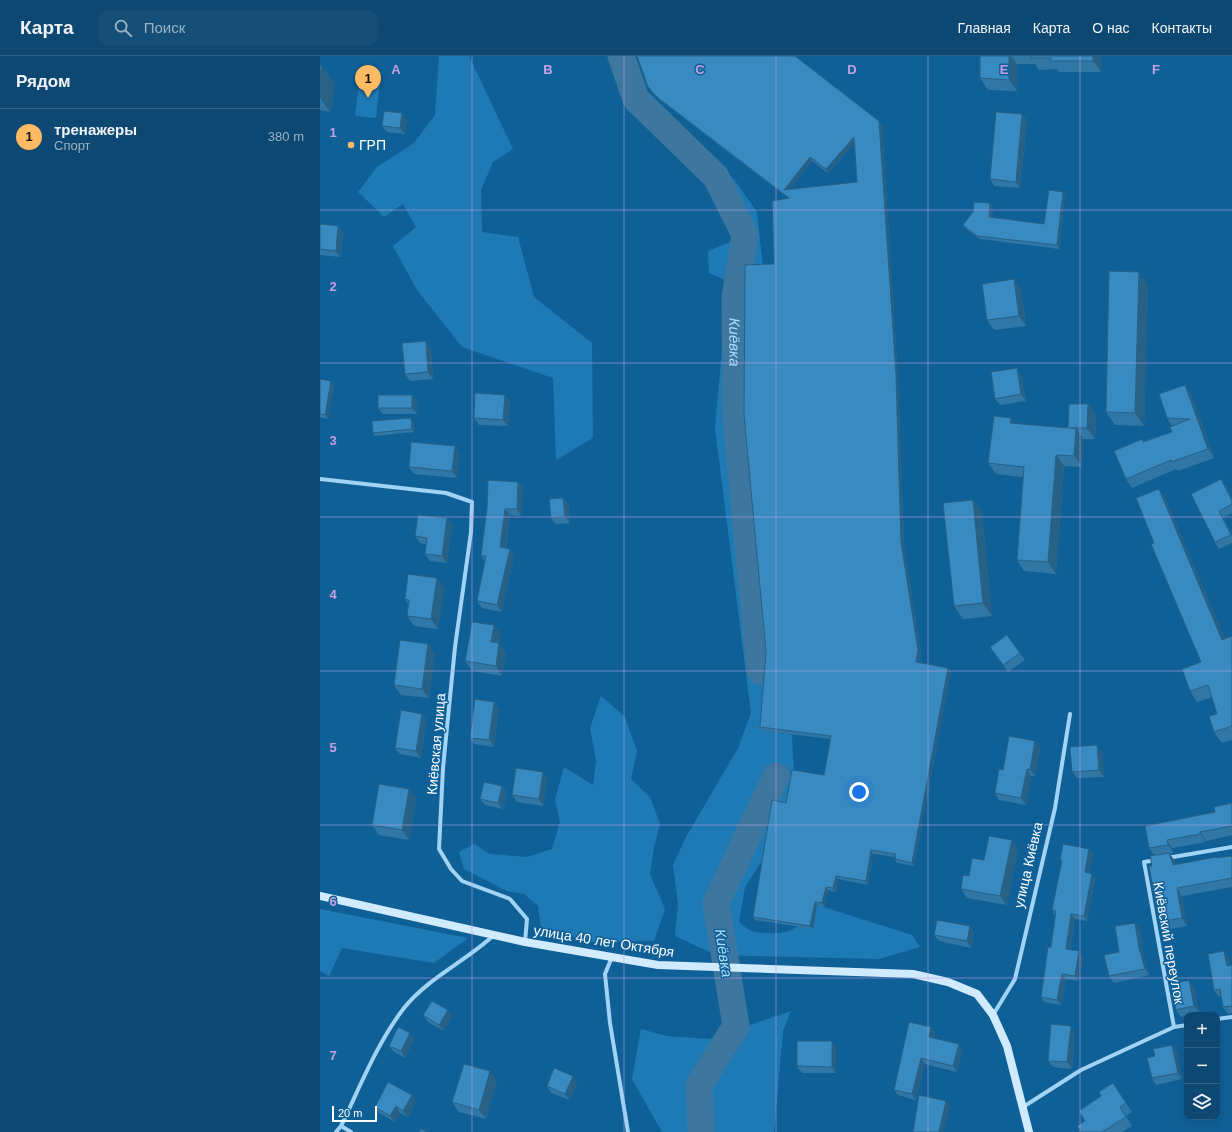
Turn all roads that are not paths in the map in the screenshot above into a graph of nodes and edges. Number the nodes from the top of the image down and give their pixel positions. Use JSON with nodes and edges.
{"nodes":[{"id":1,"x":320,"y":479,"type":"edge"},
{"id":2,"x":1070,"y":714,"type":"dead end"},
{"id":3,"x":1232,"y":847,"type":"edge"},
{"id":4,"x":320,"y":896,"type":"edge"},
{"id":5,"x":495,"y":934,"type":"junction"},
{"id":6,"x":525,"y":942,"type":"junction"},
{"id":7,"x":612,"y":957,"type":"junction"},
{"id":8,"x":993,"y":1015,"type":"junction"},
{"id":9,"x":1232,"y":1017,"type":"edge"},
{"id":10,"x":1220,"y":1019,"type":"edge"},
{"id":11,"x":1184,"y":1025,"type":"edge"},
{"id":12,"x":1174,"y":1027,"type":"junction"},
{"id":13,"x":1022,"y":1107,"type":"junction"},
{"id":14,"x":341,"y":1126,"type":"junction"},
{"id":15,"x":336,"y":1132,"type":"edge"},
{"id":16,"x":351,"y":1132,"type":"edge"},
{"id":17,"x":628,"y":1132,"type":"edge"},
{"id":18,"x":1029,"y":1132,"type":"edge"}],
"edges":[{"from":1,"to":6,"type":"street","name":"Киёвская улица"},
{"from":2,"to":8,"type":"street","name":"улица Киёвка"},
{"from":3,"to":12,"type":"street","name":"Киёвский переулок"},
{"from":4,"to":5,"type":"main road","name":"улица 40 лет Октября"},
{"from":5,"to":6,"type":"main road","name":"улица 40 лет Октября"},
{"from":5,"to":14,"type":"street"},
{"from":6,"to":7,"type":"main road","name":"улица 40 лет Октября"},
{"from":7,"to":8,"type":"main road","name":"улица 40 лет Октября"},
{"from":7,"to":17,"type":"street"},
{"from":8,"to":13,"type":"main road"},
{"from":9,"to":10,"type":"street"},
{"from":11,"to":12,"type":"street"},
{"from":12,"to":13,"type":"street"},
{"from":13,"to":18,"type":"main road"},
{"from":14,"to":15,"type":"street"},
{"from":14,"to":16,"type":"street"}]}
